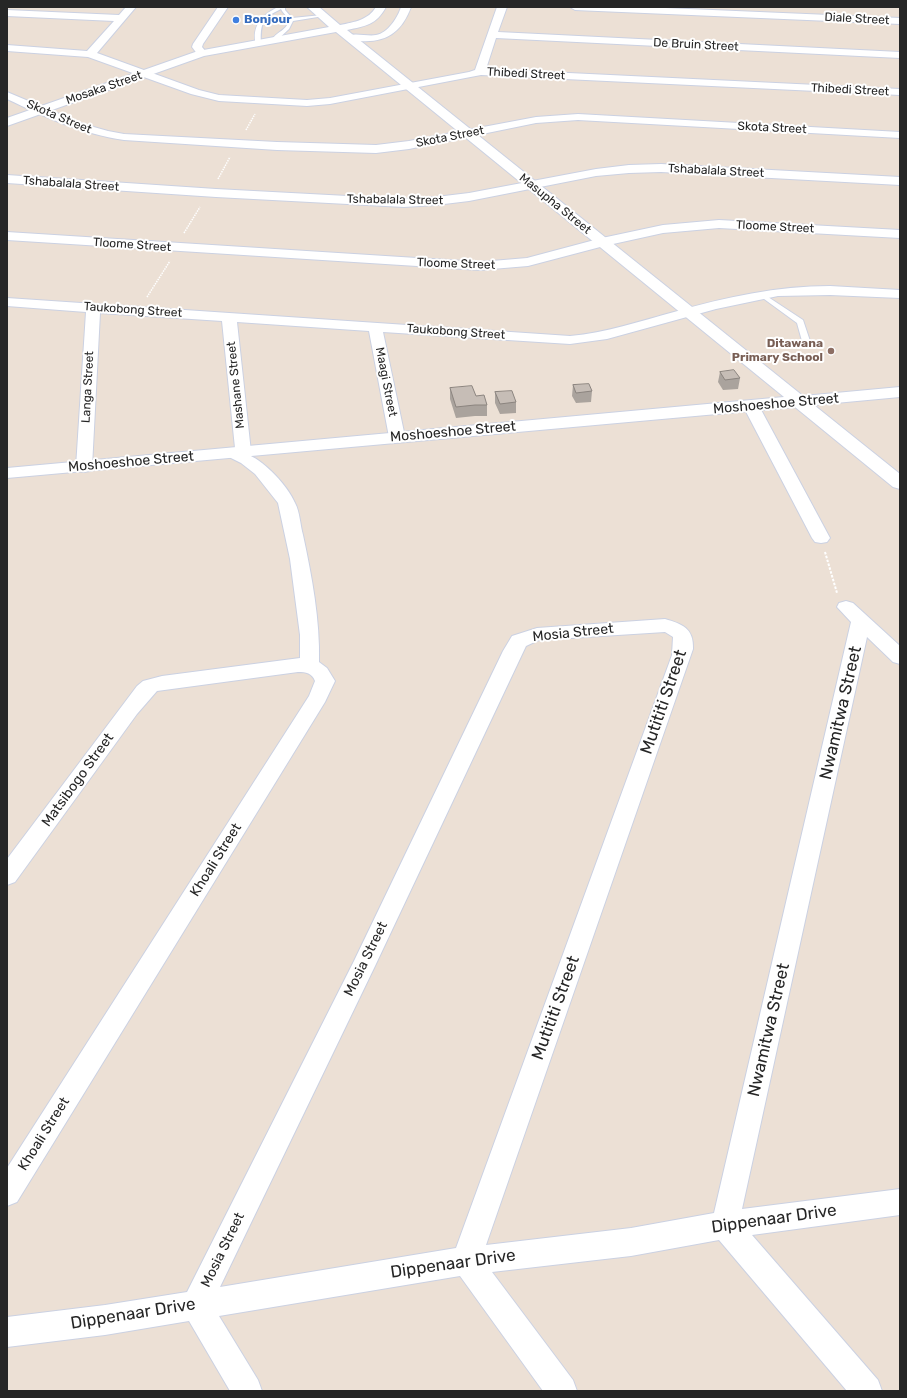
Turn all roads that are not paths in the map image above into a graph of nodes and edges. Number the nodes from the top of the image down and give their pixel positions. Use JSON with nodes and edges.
{"nodes":[{"id":1,"x":131,"y":7,"type":"edge"},
{"id":2,"x":223,"y":7,"type":"edge"},
{"id":3,"x":279,"y":7,"type":"edge"},
{"id":4,"x":381,"y":7,"type":"edge"},
{"id":5,"x":406,"y":7,"type":"edge"},
{"id":6,"x":502,"y":7,"type":"edge"},
{"id":7,"x":575,"y":7,"type":"edge"},
{"id":8,"x":317,"y":11,"type":"edge"},
{"id":9,"x":7,"y":13,"type":"edge"},
{"id":10,"x":122,"y":18,"type":"junction"},
{"id":11,"x":291,"y":20,"type":"junction"},
{"id":12,"x":900,"y":21,"type":"edge"},
{"id":13,"x":339,"y":29,"type":"junction"},
{"id":14,"x":492,"y":35,"type":"junction"},
{"id":15,"x":350,"y":38,"type":"junction"},
{"id":16,"x":275,"y":40,"type":"junction"},
{"id":17,"x":258,"y":44,"type":"junction"},
{"id":18,"x":7,"y":48,"type":"edge"},
{"id":19,"x":90,"y":54,"type":"junction"},
{"id":20,"x":202,"y":54,"type":"junction"},
{"id":21,"x":900,"y":55,"type":"edge"},
{"id":22,"x":480,"y":72,"type":"junction"},
{"id":23,"x":144,"y":74,"type":"junction"},
{"id":24,"x":410,"y":86,"type":"junction"},
{"id":25,"x":900,"y":92,"type":"edge"},
{"id":26,"x":7,"y":95,"type":"edge"},
{"id":27,"x":40,"y":110,"type":"junction"},
{"id":28,"x":7,"y":122,"type":"edge"},
{"id":29,"x":467,"y":133,"type":"junction"},
{"id":30,"x":900,"y":135,"type":"edge"},
{"id":31,"x":7,"y":179,"type":"edge"},
{"id":32,"x":900,"y":181,"type":"edge"},
{"id":33,"x":531,"y":185,"type":"junction"},
{"id":34,"x":900,"y":234,"type":"edge"},
{"id":35,"x":7,"y":236,"type":"edge"},
{"id":36,"x":602,"y":242,"type":"junction"},
{"id":37,"x":900,"y":294,"type":"edge"},
{"id":38,"x":762,"y":295,"type":"junction"},
{"id":39,"x":7,"y":302,"type":"edge"},
{"id":40,"x":93,"y":308,"type":"junction"},
{"id":41,"x":688,"y":312,"type":"junction"},
{"id":42,"x":229,"y":317,"type":"junction"},
{"id":43,"x":375,"y":326,"type":"junction"},
{"id":44,"x":806,"y":340,"type":"dead end"},
{"id":45,"x":900,"y":392,"type":"edge"},
{"id":46,"x":799,"y":402,"type":"junction"},
{"id":47,"x":751,"y":406,"type":"junction"},
{"id":48,"x":397,"y":437,"type":"junction"},
{"id":49,"x":238,"y":452,"type":"junction"},
{"id":50,"x":84,"y":467,"type":"junction"},
{"id":51,"x":7,"y":473,"type":"edge"},
{"id":52,"x":900,"y":483,"type":"edge"},
{"id":53,"x":821,"y":538,"type":"road end"},
{"id":54,"x":650,"y":625,"type":"joint"},
{"id":55,"x":900,"y":657,"type":"edge"},
{"id":56,"x":309,"y":665,"type":"junction"},
{"id":57,"x":7,"y":876,"type":"edge"},
{"id":58,"x":7,"y":1193,"type":"edge"},
{"id":59,"x":900,"y":1202,"type":"edge"},
{"id":60,"x":725,"y":1225,"type":"junction"},
{"id":61,"x":466,"y":1261,"type":"junction"},
{"id":62,"x":196,"y":1305,"type":"junction"},
{"id":63,"x":7,"y":1332,"type":"edge"},
{"id":64,"x":247,"y":1391,"type":"edge"},
{"id":65,"x":562,"y":1391,"type":"edge"},
{"id":66,"x":867,"y":1391,"type":"edge"}],
"edges":[{"from":1,"to":10,"type":"street"},
{"from":2,"to":20,"type":"street"},
{"from":3,"to":11,"type":"lane"},
{"from":3,"to":17,"type":"lane"},
{"from":4,"to":13,"type":"street","name":"Mosaka Street"},
{"from":5,"to":15,"type":"street"},
{"from":6,"to":14,"type":"street"},
{"from":7,"to":12,"type":"street","name":"Diale Street"},
{"from":8,"to":11,"type":"lane"},
{"from":8,"to":13,"type":"street","name":"Masupha Street"},
{"from":9,"to":10,"type":"street"},
{"from":10,"to":19,"type":"street"},
{"from":11,"to":16,"type":"lane"},
{"from":13,"to":15,"type":"street","name":"Masupha Street"},
{"from":13,"to":16,"type":"street","name":"Mosaka Street"},
{"from":14,"to":21,"type":"street","name":"De Bruin Street"},
{"from":14,"to":22,"type":"street"},
{"from":15,"to":24,"type":"street","name":"Masupha Street"},
{"from":16,"to":17,"type":"street","name":"Mosaka Street"},
{"from":17,"to":20,"type":"street","name":"Mosaka Street"},
{"from":18,"to":19,"type":"street","name":"Thibedi Street"},
{"from":19,"to":23,"type":"street","name":"Thibedi Street"},
{"from":20,"to":23,"type":"street","name":"Mosaka Street"},
{"from":22,"to":24,"type":"street","name":"Thibedi Street"},
{"from":22,"to":25,"type":"street","name":"Thibedi Street"},
{"from":23,"to":24,"type":"street","name":"Thibedi Street"},
{"from":23,"to":27,"type":"street","name":"Mosaka Street"},
{"from":24,"to":29,"type":"street","name":"Masupha Street"},
{"from":26,"to":27,"type":"street","name":"Skota Street"},
{"from":27,"to":28,"type":"street","name":"Mosaka Street"},
{"from":27,"to":29,"type":"street","name":"Skota Street"},
{"from":29,"to":30,"type":"street","name":"Skota Street"},
{"from":29,"to":33,"type":"street","name":"Masupha Street"},
{"from":31,"to":33,"type":"street","name":"Tshabalala Street"},
{"from":32,"to":33,"type":"street","name":"Tshabalala Street"},
{"from":33,"to":36,"type":"street","name":"Masupha Street"},
{"from":34,"to":36,"type":"street","name":"Tloome Street"},
{"from":35,"to":36,"type":"street","name":"Tloome Street"},
{"from":36,"to":41,"type":"street","name":"Masupha Street"},
{"from":37,"to":38,"type":"street","name":"Taukobong Street"},
{"from":38,"to":41,"type":"street","name":"Taukobong Street"},
{"from":38,"to":44,"type":"lane"},
{"from":39,"to":40,"type":"street","name":"Taukobong Street"},
{"from":40,"to":42,"type":"street","name":"Taukobong Street"},
{"from":40,"to":50,"type":"street","name":"Langa Street"},
{"from":41,"to":43,"type":"street","name":"Taukobong Street"},
{"from":41,"to":46,"type":"street","name":"Masupha Street"},
{"from":42,"to":43,"type":"street","name":"Taukobong Street"},
{"from":42,"to":49,"type":"street","name":"Mashane Street"},
{"from":43,"to":48,"type":"street","name":"Maagi Street"},
{"from":45,"to":46,"type":"street","name":"Moshoeshoe Street"},
{"from":46,"to":47,"type":"street","name":"Moshoeshoe Street"},
{"from":46,"to":52,"type":"street","name":"Masupha Street"},
{"from":47,"to":48,"type":"street","name":"Moshoeshoe Street"},
{"from":47,"to":53,"type":"street"},
{"from":48,"to":49,"type":"street","name":"Moshoeshoe Street"},
{"from":49,"to":50,"type":"street","name":"Moshoeshoe Street"},
{"from":49,"to":56,"type":"street"},
{"from":50,"to":51,"type":"street","name":"Moshoeshoe Street"},
{"from":54,"to":61,"type":"street","name":"Mutititi Street"},
{"from":54,"to":62,"type":"street","name":"Mosia Street"},
{"from":55,"to":60,"type":"street","name":"Nwamitwa Street"},
{"from":56,"to":57,"type":"street","name":"Matsibogo Street"},
{"from":56,"to":58,"type":"street","name":"Khoali Street"},
{"from":59,"to":60,"type":"street","name":"Dippenaar Drive"},
{"from":60,"to":61,"type":"street","name":"Dippenaar Drive"},
{"from":60,"to":66,"type":"street"},
{"from":61,"to":62,"type":"street","name":"Dippenaar Drive"},
{"from":61,"to":65,"type":"street"},
{"from":62,"to":63,"type":"street","name":"Dippenaar Drive"},
{"from":62,"to":64,"type":"street","name":"Mosia Street"}]}
